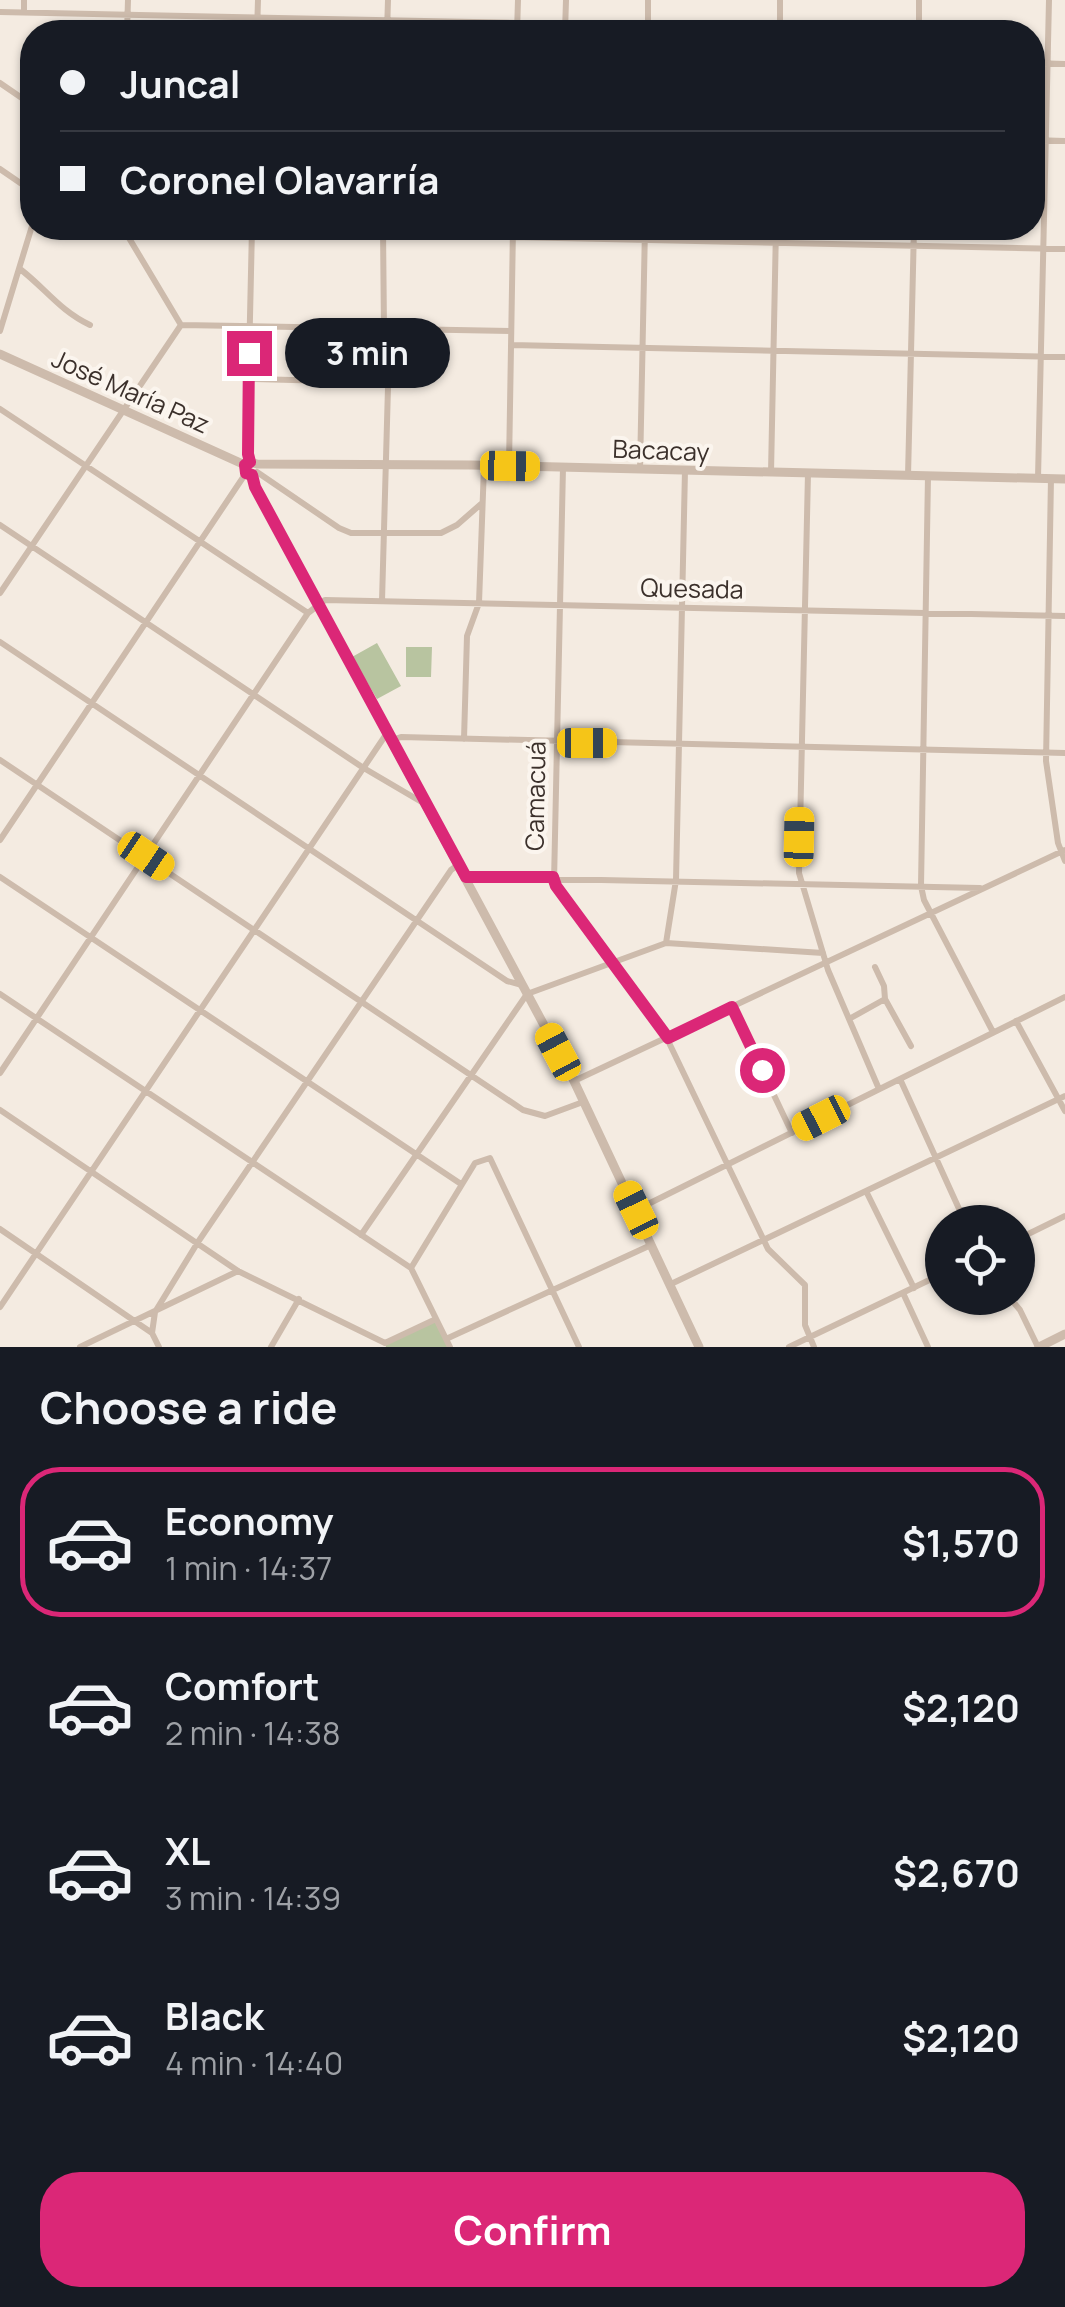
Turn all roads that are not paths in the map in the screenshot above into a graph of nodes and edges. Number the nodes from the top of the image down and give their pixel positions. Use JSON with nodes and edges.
{"nodes":[{"id":1,"x":24,"y":0,"type":"edge"},
{"id":2,"x":128,"y":0,"type":"edge"},
{"id":3,"x":258,"y":0,"type":"edge"},
{"id":4,"x":388,"y":0,"type":"edge"},
{"id":5,"x":1049,"y":0,"type":"edge"},
{"id":6,"x":0,"y":12,"type":"edge"},
{"id":7,"x":24,"y":12,"type":"junction"},
{"id":8,"x":128,"y":14,"type":"junction"},
{"id":9,"x":258,"y":17,"type":"junction"},
{"id":10,"x":128,"y":20,"type":"edge"},
{"id":11,"x":388,"y":20,"type":"joint"},
{"id":12,"x":1048,"y":63,"type":"junction"},
{"id":13,"x":1065,"y":64,"type":"edge"},
{"id":14,"x":1047,"y":141,"type":"junction"},
{"id":15,"x":1065,"y":141,"type":"edge"},
{"id":16,"x":1045,"y":212,"type":"edge"},
{"id":17,"x":28,"y":240,"type":"edge"},
{"id":18,"x":130,"y":240,"type":"edge"},
{"id":19,"x":252,"y":240,"type":"edge"},
{"id":20,"x":383,"y":240,"type":"edge"},
{"id":21,"x":513,"y":240,"type":"edge"},
{"id":22,"x":645,"y":240,"type":"joint"},
{"id":23,"x":775,"y":240,"type":"edge"},
{"id":24,"x":914,"y":240,"type":"edge"},
{"id":25,"x":1044,"y":240,"type":"edge"},
{"id":26,"x":775,"y":243,"type":"junction"},
{"id":27,"x":914,"y":246,"type":"junction"},
{"id":28,"x":1044,"y":248,"type":"junction"},
{"id":29,"x":1065,"y":249,"type":"edge"},
{"id":30,"x":20,"y":270,"type":"junction"},
{"id":31,"x":90,"y":325,"type":"dead end"},
{"id":32,"x":181,"y":325,"type":"junction"},
{"id":33,"x":250,"y":327,"type":"junction"},
{"id":34,"x":384,"y":330,"type":"junction"},
{"id":35,"x":0,"y":332,"type":"edge"},
{"id":36,"x":511,"y":332,"type":"junction"},
{"id":37,"x":512,"y":345,"type":"junction"},
{"id":38,"x":642,"y":348,"type":"junction"},
{"id":39,"x":773,"y":350,"type":"junction"},
{"id":40,"x":0,"y":354,"type":"edge"},
{"id":41,"x":912,"y":354,"type":"junction"},
{"id":42,"x":1042,"y":357,"type":"junction"},
{"id":43,"x":1065,"y":357,"type":"edge"},
{"id":44,"x":249,"y":379,"type":"junction"},
{"id":45,"x":330,"y":381,"type":"dead end"},
{"id":46,"x":0,"y":409,"type":"edge"},
{"id":47,"x":123,"y":409,"type":"junction"},
{"id":48,"x":386,"y":464,"type":"junction"},
{"id":49,"x":85,"y":466,"type":"junction"},
{"id":50,"x":484,"y":466,"type":"junction"},
{"id":51,"x":510,"y":466,"type":"junction"},
{"id":52,"x":562,"y":467,"type":"junction"},
{"id":53,"x":251,"y":468,"type":"junction"},
{"id":54,"x":640,"y":470,"type":"junction"},
{"id":55,"x":685,"y":470,"type":"junction"},
{"id":56,"x":770,"y":473,"type":"junction"},
{"id":57,"x":808,"y":474,"type":"junction"},
{"id":58,"x":908,"y":476,"type":"junction"},
{"id":59,"x":928,"y":476,"type":"junction"},
{"id":60,"x":1038,"y":478,"type":"junction"},
{"id":61,"x":1051,"y":478,"type":"junction"},
{"id":62,"x":1065,"y":479,"type":"edge"},
{"id":63,"x":482,"y":504,"type":"junction"},
{"id":64,"x":0,"y":525,"type":"edge"},
{"id":65,"x":384,"y":534,"type":"junction"},
{"id":66,"x":199,"y":542,"type":"junction"},
{"id":67,"x":32,"y":546,"type":"junction"},
{"id":68,"x":0,"y":593,"type":"edge"},
{"id":69,"x":382,"y":601,"type":"junction"},
{"id":70,"x":319,"y":604,"type":"junction"},
{"id":71,"x":479,"y":604,"type":"junction"},
{"id":72,"x":559,"y":606,"type":"junction"},
{"id":73,"x":681,"y":608,"type":"junction"},
{"id":74,"x":805,"y":611,"type":"junction"},
{"id":75,"x":308,"y":612,"type":"junction"},
{"id":76,"x":926,"y":612,"type":"junction"},
{"id":77,"x":1049,"y":616,"type":"junction"},
{"id":78,"x":1065,"y":616,"type":"edge"},
{"id":79,"x":146,"y":623,"type":"junction"},
{"id":80,"x":0,"y":642,"type":"edge"},
{"id":81,"x":253,"y":695,"type":"junction"},
{"id":82,"x":93,"y":704,"type":"junction"},
{"id":83,"x":390,"y":736,"type":"junction"},
{"id":84,"x":464,"y":739,"type":"junction"},
{"id":85,"x":556,"y":742,"type":"junction"},
{"id":86,"x":679,"y":744,"type":"junction"},
{"id":87,"x":800,"y":746,"type":"junction"},
{"id":88,"x":923,"y":750,"type":"junction"},
{"id":89,"x":1046,"y":753,"type":"junction"},
{"id":90,"x":1065,"y":753,"type":"edge"},
{"id":91,"x":0,"y":760,"type":"edge"},
{"id":92,"x":362,"y":767,"type":"junction"},
{"id":93,"x":200,"y":775,"type":"junction"},
{"id":94,"x":38,"y":785,"type":"junction"},
{"id":95,"x":426,"y":804,"type":"junction"},
{"id":96,"x":0,"y":840,"type":"edge"},
{"id":97,"x":308,"y":848,"type":"junction"},
{"id":98,"x":1063,"y":851,"type":"edge"},
{"id":99,"x":146,"y":856,"type":"junction"},
{"id":100,"x":1065,"y":861,"type":"edge"},
{"id":101,"x":459,"y":864,"type":"junction"},
{"id":102,"x":0,"y":877,"type":"edge"},
{"id":103,"x":466,"y":877,"type":"junction"},
{"id":104,"x":553,"y":877,"type":"junction"},
{"id":105,"x":676,"y":880,"type":"junction"},
{"id":106,"x":800,"y":882,"type":"junction"},
{"id":107,"x":921,"y":886,"type":"junction"},
{"id":108,"x":980,"y":888,"type":"junction"},
{"id":109,"x":931,"y":911,"type":"junction"},
{"id":110,"x":416,"y":920,"type":"junction"},
{"id":111,"x":253,"y":929,"type":"junction"},
{"id":112,"x":91,"y":937,"type":"junction"},
{"id":113,"x":666,"y":944,"type":"junction"},
{"id":114,"x":823,"y":953,"type":"junction"},
{"id":115,"x":612,"y":963,"type":"junction"},
{"id":116,"x":826,"y":963,"type":"junction"},
{"id":117,"x":875,"y":966,"type":"dead end"},
{"id":118,"x":525,"y":990,"type":"junction"},
{"id":119,"x":0,"y":994,"type":"edge"},
{"id":120,"x":1065,"y":997,"type":"edge"},
{"id":121,"x":885,"y":1000,"type":"junction"},
{"id":122,"x":361,"y":1001,"type":"junction"},
{"id":123,"x":732,"y":1007,"type":"junction"},
{"id":124,"x":198,"y":1010,"type":"junction"},
{"id":125,"x":36,"y":1018,"type":"junction"},
{"id":126,"x":849,"y":1019,"type":"junction"},
{"id":127,"x":1016,"y":1021,"type":"junction"},
{"id":128,"x":993,"y":1032,"type":"junction"},
{"id":129,"x":668,"y":1038,"type":"junction"},
{"id":130,"x":911,"y":1046,"type":"dead end"},
{"id":131,"x":0,"y":1073,"type":"edge"},
{"id":132,"x":470,"y":1074,"type":"junction"},
{"id":133,"x":900,"y":1079,"type":"junction"},
{"id":134,"x":306,"y":1081,"type":"junction"},
{"id":135,"x":574,"y":1081,"type":"junction"},
{"id":136,"x":879,"y":1089,"type":"junction"},
{"id":137,"x":145,"y":1090,"type":"junction"},
{"id":138,"x":1062,"y":1097,"type":"edge"},
{"id":139,"x":584,"y":1102,"type":"junction"},
{"id":140,"x":0,"y":1110,"type":"edge"},
{"id":141,"x":1065,"y":1112,"type":"edge"},
{"id":142,"x":792,"y":1133,"type":"junction"},
{"id":143,"x":416,"y":1154,"type":"junction"},
{"id":144,"x":935,"y":1158,"type":"junction"},
{"id":145,"x":252,"y":1161,"type":"junction"},
{"id":146,"x":729,"y":1164,"type":"junction"},
{"id":147,"x":90,"y":1172,"type":"junction"},
{"id":148,"x":461,"y":1184,"type":"junction"},
{"id":149,"x":866,"y":1191,"type":"junction"},
{"id":150,"x":957,"y":1205,"type":"edge"},
{"id":151,"x":636,"y":1210,"type":"junction"},
{"id":152,"x":1065,"y":1216,"type":"edge"},
{"id":153,"x":0,"y":1229,"type":"edge"},
{"id":154,"x":1035,"y":1230,"type":"edge"},
{"id":155,"x":361,"y":1234,"type":"junction"},
{"id":156,"x":764,"y":1240,"type":"junction"},
{"id":157,"x":198,"y":1242,"type":"junction"},
{"id":158,"x":651,"y":1245,"type":"junction"},
{"id":159,"x":36,"y":1253,"type":"junction"},
{"id":160,"x":411,"y":1268,"type":"junction"},
{"id":161,"x":238,"y":1271,"type":"junction"},
{"id":162,"x":925,"y":1282,"type":"edge"},
{"id":163,"x":670,"y":1284,"type":"junction"},
{"id":164,"x":914,"y":1288,"type":"junction"},
{"id":165,"x":553,"y":1290,"type":"junction"},
{"id":166,"x":903,"y":1294,"type":"junction"},
{"id":167,"x":299,"y":1299,"type":"junction"},
{"id":168,"x":0,"y":1307,"type":"edge"},
{"id":169,"x":155,"y":1312,"type":"junction"},
{"id":170,"x":1020,"y":1315,"type":"edge"},
{"id":171,"x":436,"y":1319,"type":"junction"},
{"id":172,"x":135,"y":1322,"type":"junction"},
{"id":173,"x":152,"y":1333,"type":"junction"},
{"id":174,"x":1065,"y":1334,"type":"edge"},
{"id":175,"x":810,"y":1337,"type":"junction"},
{"id":176,"x":448,"y":1343,"type":"edge"},
{"id":177,"x":386,"y":1345,"type":"edge"},
{"id":178,"x":80,"y":1347,"type":"edge"},
{"id":179,"x":159,"y":1347,"type":"edge"},
{"id":180,"x":271,"y":1347,"type":"edge"},
{"id":181,"x":579,"y":1347,"type":"edge"},
{"id":182,"x":699,"y":1347,"type":"edge"},
{"id":183,"x":789,"y":1347,"type":"edge"},
{"id":184,"x":814,"y":1347,"type":"edge"},
{"id":185,"x":928,"y":1347,"type":"edge"},
{"id":186,"x":1038,"y":1347,"type":"edge"}],
"edges":[{"from":1,"to":7,"type":"street"},
{"from":2,"to":8,"type":"street"},
{"from":3,"to":9,"type":"street"},
{"from":4,"to":11,"type":"street"},
{"from":5,"to":12,"type":"street"},
{"from":6,"to":7,"type":"street"},
{"from":7,"to":8,"type":"street"},
{"from":8,"to":9,"type":"street"},
{"from":8,"to":10,"type":"street"},
{"from":9,"to":11,"type":"street"},
{"from":12,"to":13,"type":"street"},
{"from":12,"to":14,"type":"street"},
{"from":14,"to":15,"type":"street"},
{"from":14,"to":16,"type":"street"},
{"from":17,"to":30,"type":"street"},
{"from":18,"to":32,"type":"street"},
{"from":19,"to":33,"type":"street"},
{"from":20,"to":34,"type":"street"},
{"from":21,"to":36,"type":"street"},
{"from":22,"to":26,"type":"street"},
{"from":22,"to":38,"type":"street"},
{"from":23,"to":26,"type":"street"},
{"from":24,"to":27,"type":"street"},
{"from":25,"to":28,"type":"street"},
{"from":26,"to":27,"type":"street"},
{"from":26,"to":39,"type":"street"},
{"from":27,"to":28,"type":"street"},
{"from":27,"to":41,"type":"street"},
{"from":28,"to":29,"type":"street"},
{"from":28,"to":42,"type":"street"},
{"from":30,"to":31,"type":"street"},
{"from":30,"to":35,"type":"street"},
{"from":32,"to":33,"type":"street"},
{"from":32,"to":47,"type":"street"},
{"from":33,"to":34,"type":"street"},
{"from":33,"to":44,"type":"street"},
{"from":34,"to":36,"type":"street"},
{"from":34,"to":48,"type":"street"},
{"from":36,"to":37,"type":"street"},
{"from":37,"to":38,"type":"street"},
{"from":37,"to":51,"type":"street"},
{"from":38,"to":39,"type":"street"},
{"from":38,"to":54,"type":"street"},
{"from":39,"to":41,"type":"street"},
{"from":39,"to":56,"type":"street"},
{"from":40,"to":47,"type":"street","name":"José María Paz"},
{"from":41,"to":42,"type":"street"},
{"from":41,"to":58,"type":"street"},
{"from":42,"to":43,"type":"street"},
{"from":42,"to":60,"type":"street"},
{"from":44,"to":45,"type":"street"},
{"from":44,"to":53,"type":"street"},
{"from":46,"to":49,"type":"street"},
{"from":47,"to":49,"type":"street"},
{"from":47,"to":53,"type":"street","name":"José María Paz"},
{"from":48,"to":50,"type":"street","name":"Bacacay"},
{"from":48,"to":53,"type":"street","name":"Bacacay"},
{"from":48,"to":65,"type":"street"},
{"from":49,"to":66,"type":"street"},
{"from":49,"to":67,"type":"street"},
{"from":50,"to":51,"type":"street","name":"Bacacay"},
{"from":50,"to":63,"type":"street"},
{"from":51,"to":52,"type":"street","name":"Bacacay"},
{"from":52,"to":54,"type":"street","name":"Bacacay"},
{"from":52,"to":72,"type":"street","name":"Camacuá"},
{"from":53,"to":65,"type":"street"},
{"from":53,"to":66,"type":"street"},
{"from":53,"to":70,"type":"street"},
{"from":54,"to":55,"type":"street","name":"Bacacay"},
{"from":55,"to":56,"type":"street","name":"Bacacay"},
{"from":55,"to":73,"type":"street"},
{"from":56,"to":57,"type":"street","name":"Bacacay"},
{"from":57,"to":58,"type":"street","name":"Bacacay"},
{"from":57,"to":74,"type":"street"},
{"from":58,"to":59,"type":"street","name":"Bacacay"},
{"from":59,"to":60,"type":"street","name":"Bacacay"},
{"from":59,"to":76,"type":"street"},
{"from":60,"to":61,"type":"street","name":"Bacacay"},
{"from":61,"to":62,"type":"street","name":"Bacacay"},
{"from":61,"to":77,"type":"street"},
{"from":63,"to":65,"type":"street"},
{"from":63,"to":71,"type":"street"},
{"from":64,"to":67,"type":"street"},
{"from":65,"to":69,"type":"street"},
{"from":66,"to":75,"type":"street"},
{"from":66,"to":79,"type":"street"},
{"from":67,"to":68,"type":"street"},
{"from":67,"to":79,"type":"street"},
{"from":69,"to":70,"type":"street","name":"Quesada"},
{"from":69,"to":71,"type":"street","name":"Quesada"},
{"from":70,"to":75,"type":"street"},
{"from":70,"to":83,"type":"street"},
{"from":71,"to":72,"type":"street","name":"Quesada"},
{"from":71,"to":84,"type":"street"},
{"from":72,"to":73,"type":"street","name":"Quesada"},
{"from":72,"to":85,"type":"street","name":"Camacuá"},
{"from":73,"to":74,"type":"street","name":"Quesada"},
{"from":73,"to":86,"type":"street"},
{"from":74,"to":76,"type":"street","name":"Quesada"},
{"from":74,"to":87,"type":"street"},
{"from":75,"to":81,"type":"street"},
{"from":76,"to":77,"type":"street","name":"Quesada"},
{"from":76,"to":88,"type":"street"},
{"from":77,"to":78,"type":"street","name":"Quesada"},
{"from":77,"to":89,"type":"street"},
{"from":79,"to":81,"type":"street"},
{"from":79,"to":82,"type":"street"},
{"from":80,"to":82,"type":"street"},
{"from":81,"to":92,"type":"street"},
{"from":81,"to":93,"type":"street"},
{"from":82,"to":93,"type":"street"},
{"from":82,"to":94,"type":"street"},
{"from":83,"to":84,"type":"street"},
{"from":83,"to":92,"type":"street"},
{"from":83,"to":95,"type":"street"},
{"from":84,"to":85,"type":"street"},
{"from":85,"to":86,"type":"street"},
{"from":85,"to":104,"type":"street","name":"Camacuá"},
{"from":86,"to":87,"type":"street"},
{"from":86,"to":105,"type":"street"},
{"from":87,"to":88,"type":"street"},
{"from":87,"to":106,"type":"street"},
{"from":88,"to":89,"type":"street"},
{"from":88,"to":107,"type":"street"},
{"from":89,"to":90,"type":"street"},
{"from":89,"to":98,"type":"street"},
{"from":91,"to":94,"type":"street"},
{"from":92,"to":95,"type":"street"},
{"from":92,"to":97,"type":"street"},
{"from":93,"to":97,"type":"street"},
{"from":93,"to":99,"type":"street"},
{"from":94,"to":96,"type":"street"},
{"from":94,"to":99,"type":"street"},
{"from":95,"to":101,"type":"street"},
{"from":97,"to":110,"type":"street"},
{"from":97,"to":111,"type":"street"},
{"from":98,"to":100,"type":"street"},
{"from":98,"to":108,"type":"street"},
{"from":99,"to":111,"type":"street"},
{"from":99,"to":112,"type":"street"},
{"from":101,"to":103,"type":"street"},
{"from":101,"to":110,"type":"street"},
{"from":102,"to":112,"type":"street"},
{"from":103,"to":104,"type":"street"},
{"from":103,"to":118,"type":"street"},
{"from":104,"to":105,"type":"street"},
{"from":104,"to":115,"type":"street","name":"Camacuá"},
{"from":105,"to":106,"type":"street"},
{"from":105,"to":113,"type":"street"},
{"from":106,"to":107,"type":"street"},
{"from":106,"to":114,"type":"street"},
{"from":107,"to":108,"type":"street"},
{"from":107,"to":109,"type":"street"},
{"from":108,"to":109,"type":"street"},
{"from":109,"to":116,"type":"street"},
{"from":109,"to":128,"type":"street"},
{"from":110,"to":118,"type":"street"},
{"from":110,"to":122,"type":"street"},
{"from":111,"to":122,"type":"street"},
{"from":111,"to":124,"type":"street"},
{"from":112,"to":124,"type":"street"},
{"from":112,"to":125,"type":"street"},
{"from":113,"to":114,"type":"street"},
{"from":113,"to":115,"type":"street"},
{"from":114,"to":116,"type":"street"},
{"from":115,"to":118,"type":"street"},
{"from":115,"to":129,"type":"street","name":"Camacuá"},
{"from":116,"to":123,"type":"street"},
{"from":116,"to":126,"type":"street"},
{"from":117,"to":121,"type":"street"},
{"from":118,"to":132,"type":"street"},
{"from":118,"to":135,"type":"street"},
{"from":119,"to":125,"type":"street"},
{"from":120,"to":127,"type":"street"},
{"from":121,"to":126,"type":"street"},
{"from":121,"to":130,"type":"street"},
{"from":122,"to":132,"type":"street"},
{"from":122,"to":134,"type":"street"},
{"from":123,"to":129,"type":"street"},
{"from":123,"to":142,"type":"street"},
{"from":124,"to":134,"type":"street"},
{"from":124,"to":137,"type":"street"},
{"from":125,"to":131,"type":"street"},
{"from":125,"to":137,"type":"street"},
{"from":126,"to":136,"type":"street"},
{"from":127,"to":128,"type":"street"},
{"from":127,"to":138,"type":"street"},
{"from":128,"to":133,"type":"street"},
{"from":129,"to":135,"type":"street"},
{"from":129,"to":146,"type":"street","name":"Camacuá"},
{"from":132,"to":139,"type":"street"},
{"from":132,"to":143,"type":"street"},
{"from":133,"to":136,"type":"street"},
{"from":133,"to":144,"type":"street"},
{"from":134,"to":143,"type":"street"},
{"from":134,"to":145,"type":"street"},
{"from":135,"to":139,"type":"street"},
{"from":136,"to":142,"type":"street"},
{"from":137,"to":145,"type":"street"},
{"from":137,"to":147,"type":"street"},
{"from":138,"to":141,"type":"street"},
{"from":138,"to":144,"type":"street"},
{"from":139,"to":151,"type":"street"},
{"from":140,"to":147,"type":"street"},
{"from":142,"to":146,"type":"street"},
{"from":143,"to":148,"type":"street"},
{"from":143,"to":155,"type":"street"},
{"from":144,"to":149,"type":"street"},
{"from":144,"to":150,"type":"street"},
{"from":145,"to":155,"type":"street"},
{"from":145,"to":157,"type":"street"},
{"from":146,"to":151,"type":"street"},
{"from":146,"to":156,"type":"street","name":"Camacuá"},
{"from":147,"to":157,"type":"street"},
{"from":147,"to":159,"type":"street"},
{"from":148,"to":160,"type":"street"},
{"from":148,"to":165,"type":"street"},
{"from":149,"to":156,"type":"street"},
{"from":149,"to":164,"type":"street"},
{"from":151,"to":158,"type":"street"},
{"from":152,"to":154,"type":"street"},
{"from":153,"to":159,"type":"street"},
{"from":155,"to":160,"type":"street"},
{"from":156,"to":163,"type":"street"},
{"from":156,"to":175,"type":"street","name":"Camacuá"},
{"from":157,"to":161,"type":"street"},
{"from":157,"to":169,"type":"street"},
{"from":158,"to":163,"type":"street"},
{"from":158,"to":165,"type":"street"},
{"from":159,"to":168,"type":"street"},
{"from":159,"to":172,"type":"street"},
{"from":160,"to":171,"type":"street"},
{"from":161,"to":167,"type":"street"},
{"from":161,"to":169,"type":"street"},
{"from":162,"to":164,"type":"street"},
{"from":163,"to":182,"type":"street"},
{"from":164,"to":166,"type":"street"},
{"from":165,"to":176,"type":"street"},
{"from":165,"to":181,"type":"street"},
{"from":166,"to":175,"type":"street"},
{"from":166,"to":185,"type":"street"},
{"from":167,"to":177,"type":"street"},
{"from":167,"to":180,"type":"street"},
{"from":169,"to":172,"type":"street"},
{"from":169,"to":173,"type":"street"},
{"from":170,"to":186,"type":"street"},
{"from":171,"to":176,"type":"street"},
{"from":171,"to":177,"type":"street"},
{"from":172,"to":173,"type":"street"},
{"from":172,"to":178,"type":"street"},
{"from":173,"to":179,"type":"street"},
{"from":174,"to":186,"type":"street"},
{"from":175,"to":183,"type":"street"},
{"from":175,"to":184,"type":"street","name":"Camacuá"}]}
